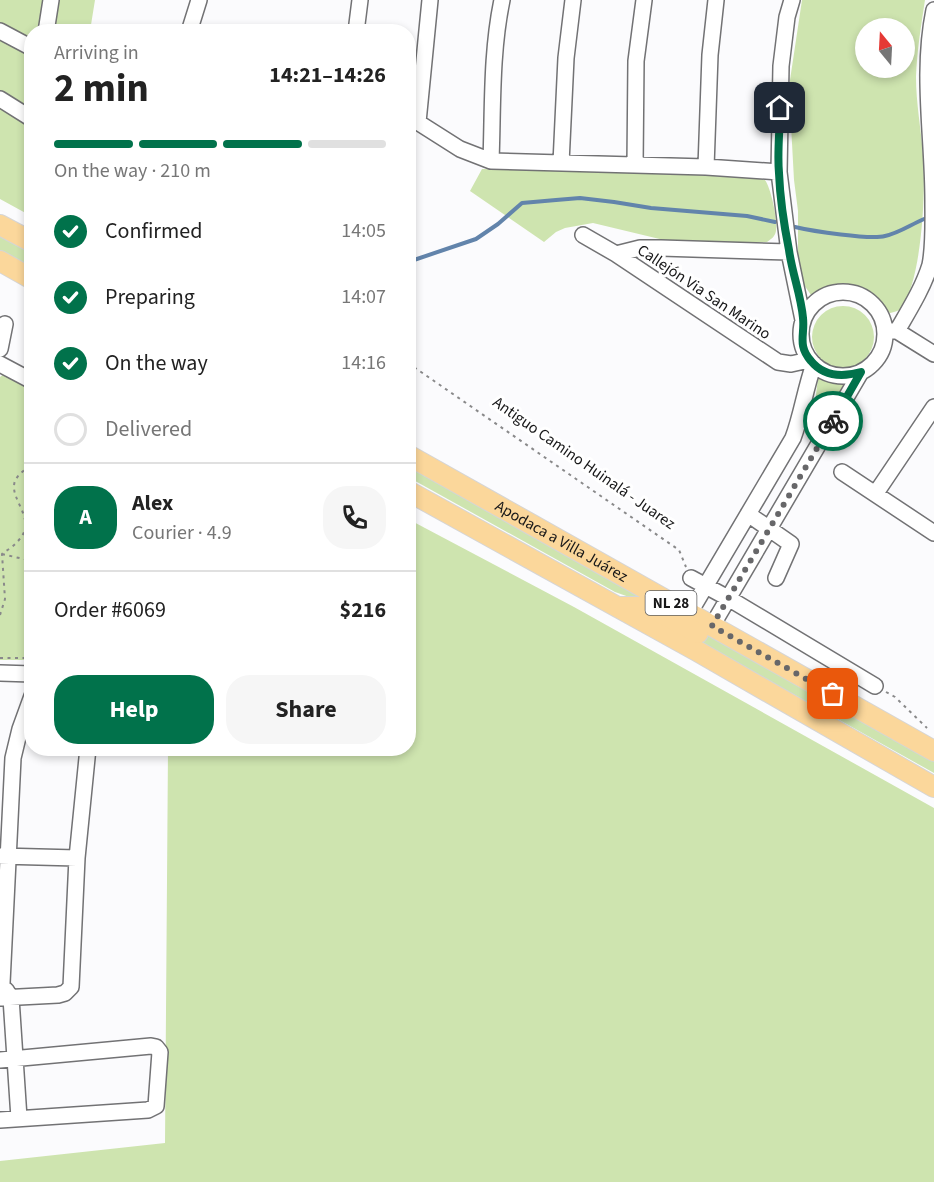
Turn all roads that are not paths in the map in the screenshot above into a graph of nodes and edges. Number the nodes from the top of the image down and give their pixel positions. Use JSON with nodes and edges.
{"nodes":[{"id":1,"x":51,"y":0,"type":"edge"},
{"id":2,"x":199,"y":0,"type":"edge"},
{"id":3,"x":360,"y":0,"type":"edge"},
{"id":4,"x":430,"y":0,"type":"edge"},
{"id":5,"x":502,"y":0,"type":"edge"},
{"id":6,"x":573,"y":0,"type":"edge"},
{"id":7,"x":644,"y":0,"type":"edge"},
{"id":8,"x":716,"y":0,"type":"edge"},
{"id":9,"x":792,"y":0,"type":"edge"},
{"id":10,"x":934,"y":10,"type":"edge"},
{"id":11,"x":47,"y":24,"type":"edge"},
{"id":12,"x":192,"y":24,"type":"edge"},
{"id":13,"x":357,"y":24,"type":"edge"},
{"id":14,"x":0,"y":30,"type":"edge"},
{"id":15,"x":24,"y":44,"type":"edge"},
{"id":16,"x":416,"y":98,"type":"edge"},
{"id":17,"x":0,"y":99,"type":"edge"},
{"id":18,"x":24,"y":113,"type":"edge"},
{"id":19,"x":416,"y":121,"type":"edge"},
{"id":20,"x":491,"y":161,"type":"junction"},
{"id":21,"x":561,"y":163,"type":"junction"},
{"id":22,"x":636,"y":165,"type":"junction"},
{"id":23,"x":706,"y":167,"type":"junction"},
{"id":24,"x":933,"y":167,"type":"edge"},
{"id":25,"x":779,"y":172,"type":"junction"},
{"id":26,"x":0,"y":225,"type":"edge"},
{"id":27,"x":583,"y":235,"type":"dead end"},
{"id":28,"x":24,"y":238,"type":"edge"},
{"id":29,"x":789,"y":252,"type":"junction"},
{"id":30,"x":616,"y":254,"type":"junction"},
{"id":31,"x":0,"y":261,"type":"edge"},
{"id":32,"x":932,"y":264,"type":"edge"},
{"id":33,"x":24,"y":274,"type":"edge"},
{"id":34,"x":803,"y":320,"type":"junction"},
{"id":35,"x":5,"y":324,"type":"dead end"},
{"id":36,"x":891,"y":331,"type":"junction"},
{"id":37,"x":0,"y":349,"type":"edge"},
{"id":38,"x":934,"y":354,"type":"edge"},
{"id":39,"x":812,"y":362,"type":"junction"},
{"id":40,"x":0,"y":364,"type":"edge"},
{"id":41,"x":861,"y":372,"type":"junction"},
{"id":42,"x":24,"y":377,"type":"edge"},
{"id":43,"x":934,"y":407,"type":"edge"},
{"id":44,"x":793,"y":438,"type":"junction"},
{"id":45,"x":816,"y":450,"type":"junction"},
{"id":46,"x":416,"y":459,"type":"edge"},
{"id":47,"x":778,"y":464,"type":"junction"},
{"id":48,"x":842,"y":472,"type":"dead end"},
{"id":49,"x":800,"y":477,"type":"junction"},
{"id":50,"x":876,"y":493,"type":"junction"},
{"id":51,"x":416,"y":495,"type":"edge"},
{"id":52,"x":748,"y":514,"type":"junction"},
{"id":53,"x":770,"y":528,"type":"junction"},
{"id":54,"x":934,"y":533,"type":"edge"},
{"id":55,"x":691,"y":578,"type":"road end"},
{"id":56,"x":776,"y":578,"type":"dead end"},
{"id":57,"x":705,"y":586,"type":"junction"},
{"id":58,"x":728,"y":598,"type":"junction"},
{"id":59,"x":617,"y":608,"type":"junction"},
{"id":60,"x":689,"y":614,"type":"junction"},
{"id":61,"x":712,"y":626,"type":"junction"},
{"id":62,"x":0,"y":673,"type":"edge"},
{"id":63,"x":24,"y":674,"type":"edge"},
{"id":64,"x":875,"y":686,"type":"road end"},
{"id":65,"x":24,"y":718,"type":"edge"},
{"id":66,"x":932,"y":742,"type":"edge"},
{"id":67,"x":87,"y":756,"type":"edge"},
{"id":68,"x":934,"y":787,"type":"edge"},
{"id":69,"x":4,"y":856,"type":"edge"},
{"id":70,"x":77,"y":858,"type":"junction"},
{"id":71,"x":1,"y":984,"type":"edge"},
{"id":72,"x":5,"y":998,"type":"edge"},
{"id":73,"x":8,"y":1059,"type":"edge"},
{"id":74,"x":19,"y":1118,"type":"junction"},
{"id":75,"x":0,"y":1120,"type":"edge"}],
"edges":[{"from":1,"to":11,"type":"street"},
{"from":2,"to":12,"type":"street"},
{"from":3,"to":13,"type":"street"},
{"from":4,"to":16,"type":"street"},
{"from":5,"to":20,"type":"street"},
{"from":6,"to":21,"type":"street"},
{"from":7,"to":22,"type":"street"},
{"from":8,"to":23,"type":"street"},
{"from":9,"to":25,"type":"street"},
{"from":10,"to":24,"type":"street"},
{"from":14,"to":15,"type":"street"},
{"from":17,"to":18,"type":"street"},
{"from":19,"to":20,"type":"street"},
{"from":20,"to":21,"type":"street"},
{"from":21,"to":22,"type":"street"},
{"from":22,"to":23,"type":"street"},
{"from":23,"to":25,"type":"street"},
{"from":24,"to":32,"type":"street"},
{"from":25,"to":29,"type":"street"},
{"from":26,"to":28,"type":"main road"},
{"from":27,"to":30,"type":"street","name":"Callejón Via San Marino"},
{"from":29,"to":30,"type":"street"},
{"from":29,"to":34,"type":"street"},
{"from":30,"to":39,"type":"street","name":"Callejón Via San Marino"},
{"from":31,"to":33,"type":"main road"},
{"from":32,"to":36,"type":"street"},
{"from":34,"to":36,"type":"street"},
{"from":34,"to":39,"type":"street"},
{"from":35,"to":37,"type":"street"},
{"from":36,"to":38,"type":"street"},
{"from":36,"to":41,"type":"street"},
{"from":39,"to":41,"type":"street"},
{"from":39,"to":44,"type":"street"},
{"from":40,"to":42,"type":"street"},
{"from":41,"to":45,"type":"street"},
{"from":43,"to":50,"type":"street"},
{"from":44,"to":45,"type":"street"},
{"from":44,"to":47,"type":"street"},
{"from":45,"to":49,"type":"street"},
{"from":46,"to":60,"type":"main road","name":"Apodaca a Villa Juárez","number":"NL 28"},
{"from":47,"to":49,"type":"street"},
{"from":47,"to":52,"type":"street"},
{"from":48,"to":50,"type":"street"},
{"from":49,"to":53,"type":"street"},
{"from":50,"to":54,"type":"street"},
{"from":51,"to":59,"type":"main road","name":"Apodaca a Villa Juárez","number":"NL 28"},
{"from":52,"to":53,"type":"street"},
{"from":52,"to":57,"type":"street"},
{"from":53,"to":56,"type":"street"},
{"from":53,"to":58,"type":"street"},
{"from":55,"to":57,"type":"street"},
{"from":57,"to":58,"type":"street"},
{"from":57,"to":60,"type":"street"},
{"from":58,"to":61,"type":"street"},
{"from":58,"to":64,"type":"street"},
{"from":59,"to":61,"type":"main road"},
{"from":59,"to":68,"type":"main road","name":"Apodaca a Villa Juárez","number":"NL 28"},
{"from":60,"to":61,"type":"main road","name":"Apodaca a Villa Juárez","number":"NL 28"},
{"from":61,"to":66,"type":"main road","name":"Apodaca a Villa Juárez","number":"NL 28"},
{"from":62,"to":63,"type":"street"},
{"from":65,"to":69,"type":"street"},
{"from":67,"to":70,"type":"street"},
{"from":69,"to":70,"type":"street"},
{"from":69,"to":71,"type":"street"},
{"from":70,"to":72,"type":"street"},
{"from":71,"to":72,"type":"street"},
{"from":72,"to":73,"type":"street"},
{"from":73,"to":74,"type":"street"},
{"from":73,"to":74,"type":"street"},
{"from":74,"to":75,"type":"street"}]}
